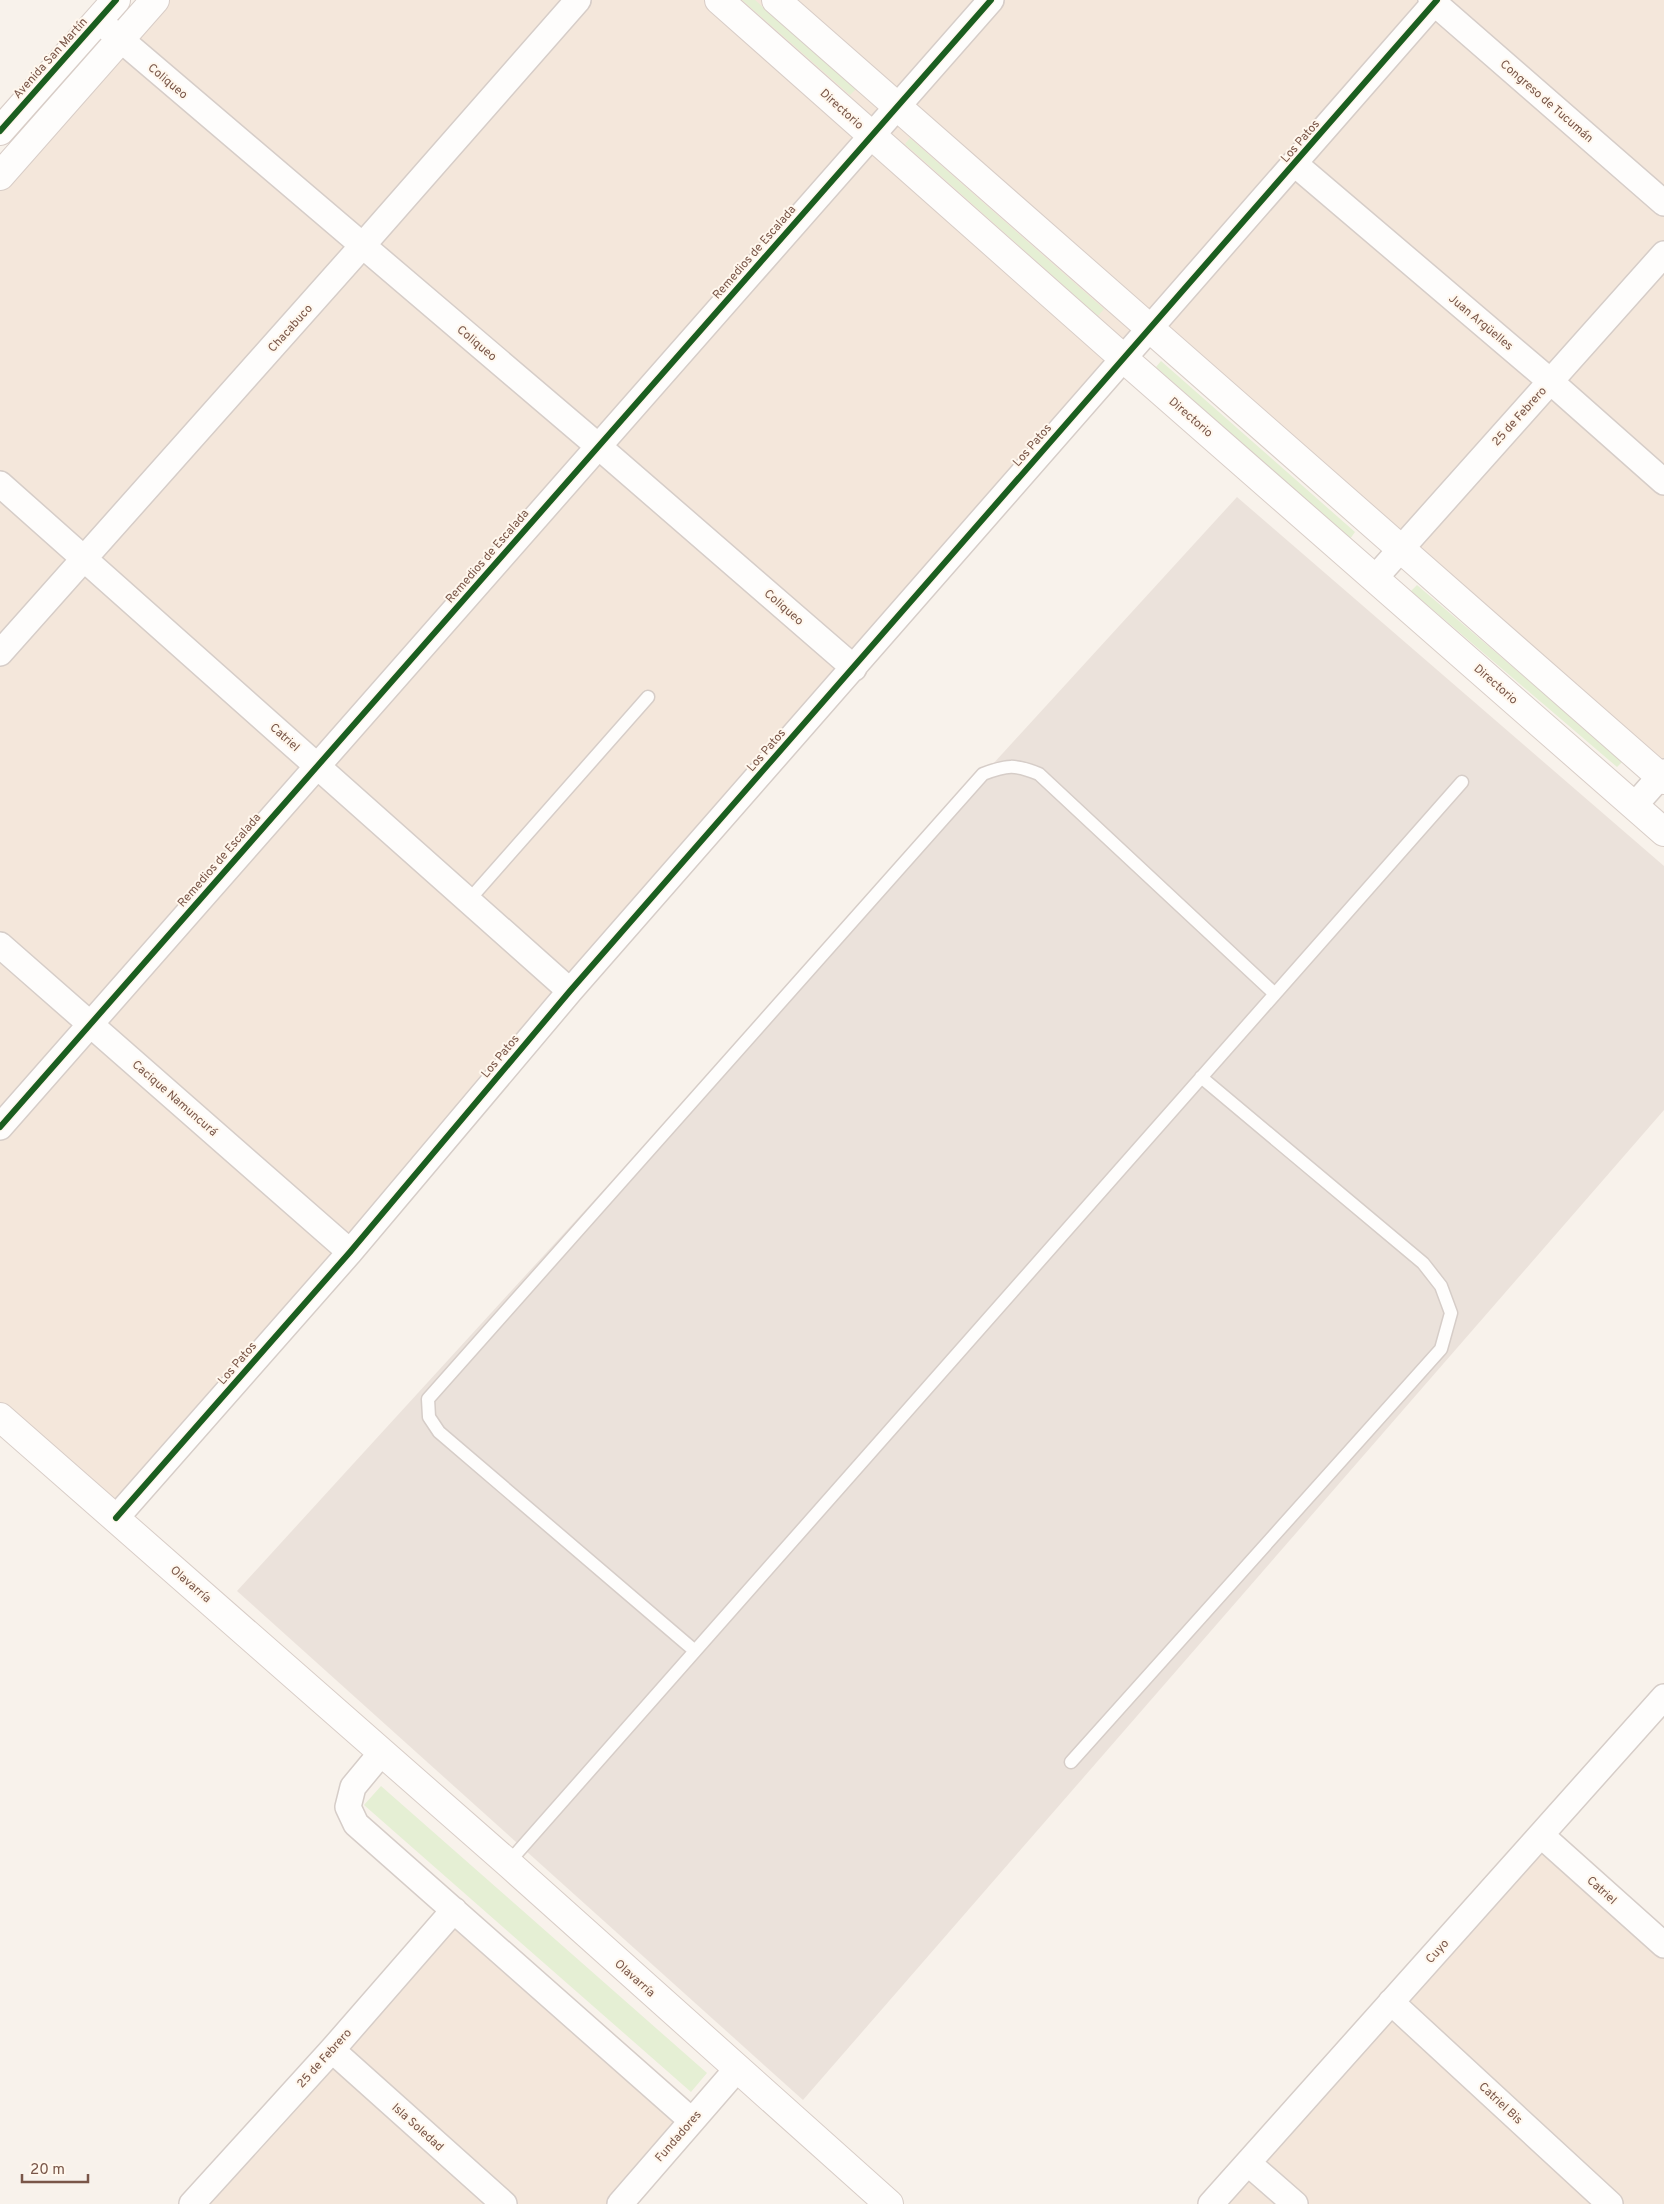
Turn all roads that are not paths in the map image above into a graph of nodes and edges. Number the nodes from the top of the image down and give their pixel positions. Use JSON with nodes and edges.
{"nodes":[{"id":1,"x":116,"y":0,"type":"edge"},
{"id":2,"x":155,"y":0,"type":"edge"},
{"id":3,"x":578,"y":0,"type":"edge"},
{"id":4,"x":720,"y":0,"type":"edge"},
{"id":5,"x":776,"y":0,"type":"edge"},
{"id":6,"x":991,"y":0,"type":"edge"},
{"id":7,"x":1434,"y":1,"type":"edge"},
{"id":8,"x":98,"y":20,"type":"junction"},
{"id":9,"x":120,"y":40,"type":"junction"},
{"id":10,"x":897,"y":107,"type":"junction"},
{"id":11,"x":3,"y":121,"type":"edge"},
{"id":12,"x":872,"y":135,"type":"junction"},
{"id":13,"x":1295,"y":164,"type":"junction"},
{"id":14,"x":0,"y":176,"type":"edge"},
{"id":15,"x":1664,"y":203,"type":"edge"},
{"id":16,"x":363,"y":246,"type":"junction"},
{"id":17,"x":1664,"y":254,"type":"edge"},
{"id":18,"x":1149,"y":327,"type":"junction"},
{"id":19,"x":1123,"y":358,"type":"junction"},
{"id":20,"x":1550,"y":381,"type":"junction"},
{"id":21,"x":598,"y":446,"type":"junction"},
{"id":22,"x":1664,"y":482,"type":"edge"},
{"id":23,"x":0,"y":484,"type":"edge"},
{"id":24,"x":1401,"y":549,"type":"junction"},
{"id":25,"x":85,"y":559,"type":"junction"},
{"id":26,"x":1375,"y":578,"type":"junction"},
{"id":27,"x":0,"y":653,"type":"edge"},
{"id":28,"x":854,"y":668,"type":"junction"},
{"id":29,"x":648,"y":697,"type":"dead end"},
{"id":30,"x":318,"y":766,"type":"junction"},
{"id":31,"x":1663,"y":776,"type":"edge"},
{"id":32,"x":1462,"y":782,"type":"dead end"},
{"id":33,"x":1634,"y":806,"type":"junction"},
{"id":34,"x":1664,"y":832,"type":"edge"},
{"id":35,"x":469,"y":900,"type":"junction"},
{"id":36,"x":0,"y":945,"type":"edge"},
{"id":37,"x":570,"y":991,"type":"junction"},
{"id":38,"x":1275,"y":994,"type":"junction"},
{"id":39,"x":91,"y":1024,"type":"junction"},
{"id":40,"x":1201,"y":1077,"type":"junction"},
{"id":41,"x":0,"y":1127,"type":"edge"},
{"id":42,"x":350,"y":1252,"type":"junction"},
{"id":43,"x":0,"y":1417,"type":"edge"},
{"id":44,"x":116,"y":1518,"type":"junction"},
{"id":45,"x":695,"y":1651,"type":"junction"},
{"id":46,"x":1664,"y":1698,"type":"edge"},
{"id":47,"x":382,"y":1752,"type":"junction"},
{"id":48,"x":1071,"y":1762,"type":"dead end"},
{"id":49,"x":1541,"y":1835,"type":"junction"},
{"id":50,"x":508,"y":1863,"type":"junction"},
{"id":51,"x":454,"y":1910,"type":"junction"},
{"id":52,"x":1664,"y":1945,"type":"edge"},
{"id":53,"x":1391,"y":2002,"type":"junction"},
{"id":54,"x":332,"y":2050,"type":"junction"},
{"id":55,"x":737,"y":2069,"type":"junction"},
{"id":56,"x":691,"y":2120,"type":"junction"},
{"id":57,"x":1248,"y":2163,"type":"junction"},
{"id":58,"x":192,"y":2204,"type":"edge"},
{"id":59,"x":504,"y":2204,"type":"edge"},
{"id":60,"x":620,"y":2204,"type":"edge"},
{"id":61,"x":889,"y":2204,"type":"edge"},
{"id":62,"x":1211,"y":2204,"type":"edge"},
{"id":63,"x":1295,"y":2204,"type":"edge"},
{"id":64,"x":1610,"y":2204,"type":"edge"}],
"edges":[{"from":1,"to":8,"type":"main road","name":"Avenida San Martín"},
{"from":2,"to":9,"type":"main road"},
{"from":3,"to":16,"type":"street","name":"Chacabuco"},
{"from":4,"to":12,"type":"main road","name":"Directorio"},
{"from":5,"to":10,"type":"main road"},
{"from":6,"to":10,"type":"street","name":"Remedios de Escalada"},
{"from":7,"to":13,"type":"street","name":"Los Patos"},
{"from":7,"to":15,"type":"street","name":"Congreso de Tucumán"},
{"from":8,"to":9,"type":"street","name":"Coliqueo"},
{"from":8,"to":11,"type":"main road","name":"Avenida San Martín"},
{"from":9,"to":14,"type":"main road"},
{"from":9,"to":16,"type":"street","name":"Coliqueo"},
{"from":10,"to":12,"type":"street","name":"Remedios de Escalada"},
{"from":10,"to":18,"type":"main road"},
{"from":12,"to":19,"type":"main road","name":"Directorio"},
{"from":12,"to":21,"type":"street","name":"Remedios de Escalada"},
{"from":13,"to":18,"type":"street","name":"Los Patos"},
{"from":13,"to":20,"type":"street","name":"Juan Argüelles"},
{"from":16,"to":21,"type":"street","name":"Coliqueo"},
{"from":16,"to":25,"type":"street","name":"Chacabuco"},
{"from":17,"to":20,"type":"street","name":"25 de Febrero"},
{"from":18,"to":19,"type":"street","name":"Los Patos"},
{"from":18,"to":24,"type":"main road"},
{"from":19,"to":26,"type":"main road","name":"Directorio"},
{"from":19,"to":28,"type":"street","name":"Los Patos"},
{"from":20,"to":22,"type":"street","name":"Juan Argüelles"},
{"from":20,"to":24,"type":"street","name":"25 de Febrero"},
{"from":21,"to":28,"type":"street","name":"Coliqueo"},
{"from":21,"to":30,"type":"street","name":"Remedios de Escalada"},
{"from":23,"to":25,"type":"street","name":"Catriel"},
{"from":24,"to":26,"type":"street","name":"25 de Febrero"},
{"from":24,"to":31,"type":"main road"},
{"from":25,"to":27,"type":"street","name":"Chacabuco"},
{"from":25,"to":30,"type":"street","name":"Catriel"},
{"from":26,"to":33,"type":"main road","name":"Directorio"},
{"from":28,"to":37,"type":"street","name":"Los Patos"},
{"from":29,"to":35,"type":"lane"},
{"from":30,"to":35,"type":"street","name":"Catriel"},
{"from":30,"to":39,"type":"street","name":"Remedios de Escalada"},
{"from":31,"to":33,"type":"street"},
{"from":32,"to":38,"type":"lane"},
{"from":33,"to":34,"type":"main road","name":"Directorio"},
{"from":35,"to":37,"type":"street","name":"Catriel"},
{"from":36,"to":39,"type":"street","name":"Cacique Namuncurá"},
{"from":37,"to":42,"type":"street","name":"Los Patos"},
{"from":38,"to":40,"type":"lane"},
{"from":38,"to":45,"type":"lane"},
{"from":39,"to":41,"type":"street","name":"Remedios de Escalada"},
{"from":39,"to":42,"type":"street","name":"Cacique Namuncurá"},
{"from":40,"to":45,"type":"lane"},
{"from":40,"to":48,"type":"lane"},
{"from":42,"to":44,"type":"street","name":"Los Patos"},
{"from":43,"to":44,"type":"main road","name":"Olavarría"},
{"from":44,"to":47,"type":"main road","name":"Olavarría"},
{"from":45,"to":50,"type":"lane"},
{"from":46,"to":49,"type":"street","name":"Cuyo"},
{"from":47,"to":50,"type":"main road","name":"Olavarría"},
{"from":47,"to":51,"type":"street"},
{"from":49,"to":52,"type":"street","name":"Catriel"},
{"from":49,"to":53,"type":"street","name":"Cuyo"},
{"from":50,"to":55,"type":"main road","name":"Olavarría"},
{"from":51,"to":54,"type":"street","name":"25 de Febrero"},
{"from":51,"to":56,"type":"street"},
{"from":53,"to":57,"type":"street","name":"Cuyo"},
{"from":53,"to":64,"type":"street","name":"Catriel Bis"},
{"from":54,"to":58,"type":"street","name":"25 de Febrero"},
{"from":54,"to":59,"type":"street","name":"Isla Soledad"},
{"from":55,"to":56,"type":"street","name":"Fundadores"},
{"from":55,"to":61,"type":"main road","name":"Olavarría"},
{"from":56,"to":60,"type":"street","name":"Fundadores"},
{"from":57,"to":62,"type":"street","name":"Cuyo"},
{"from":57,"to":63,"type":"street"}]}
